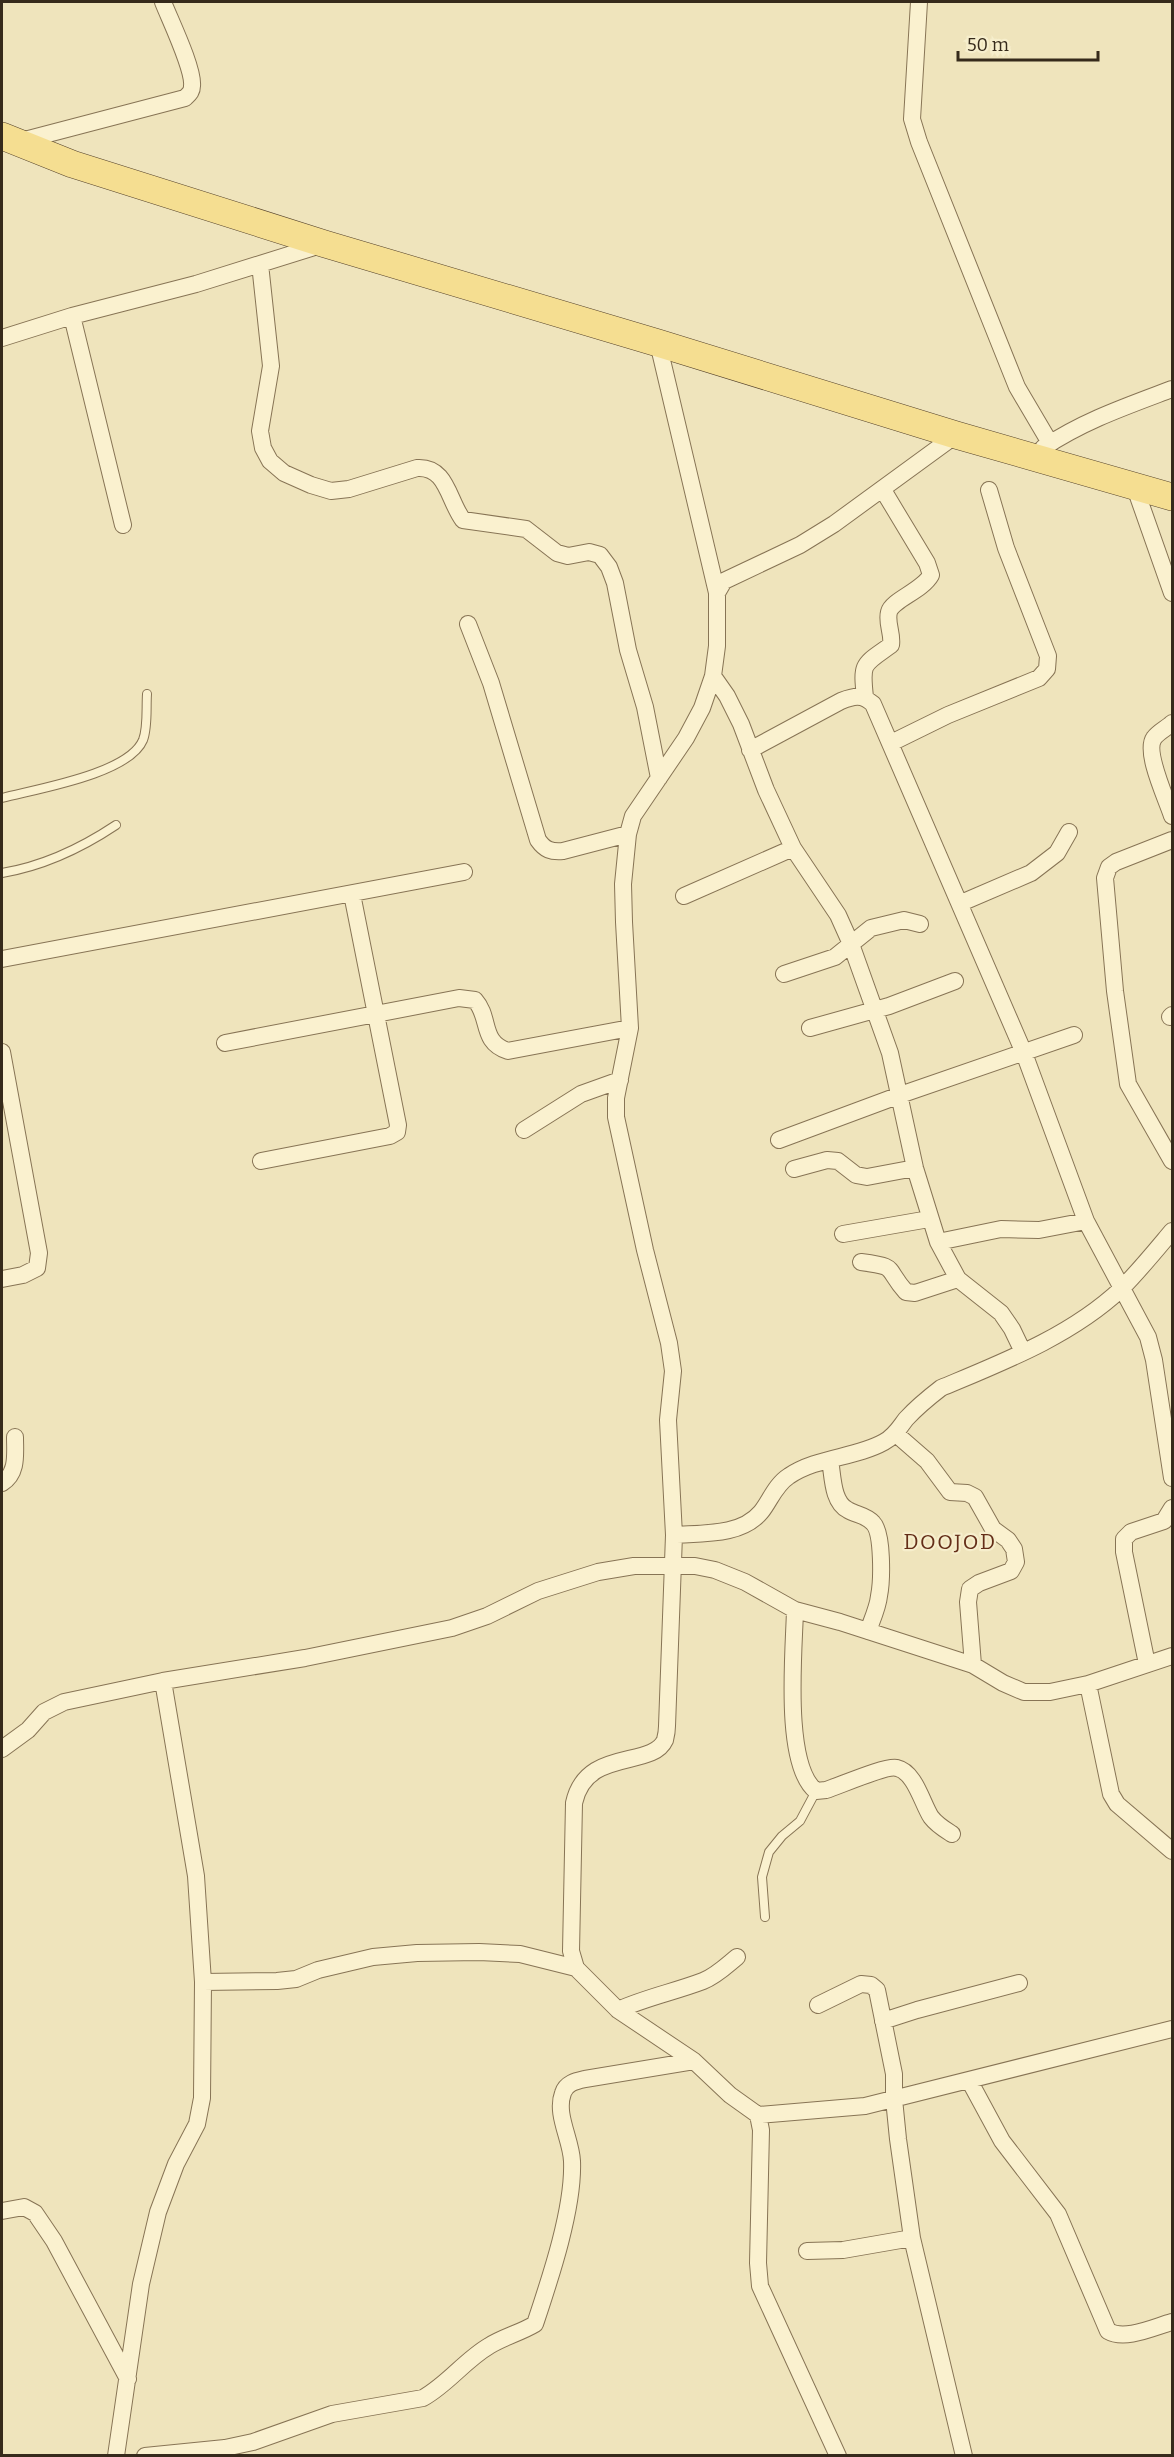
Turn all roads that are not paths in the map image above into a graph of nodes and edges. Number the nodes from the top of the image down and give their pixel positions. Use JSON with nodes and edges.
{"nodes":[{"id":1,"x":163,"y":2,"type":"edge"},
{"id":2,"x":919,"y":2,"type":"edge"},
{"id":3,"x":9,"y":139,"type":"edge"},
{"id":4,"x":325,"y":244,"type":"junction"},
{"id":5,"x":260,"y":264,"type":"junction"},
{"id":6,"x":72,"y":316,"type":"junction"},
{"id":7,"x":2,"y":338,"type":"edge"},
{"id":8,"x":658,"y":343,"type":"junction"},
{"id":9,"x":1173,"y":389,"type":"edge"},
{"id":10,"x":956,"y":435,"type":"junction"},
{"id":11,"x":1041,"y":449,"type":"junction"},
{"id":12,"x":1134,"y":485,"type":"junction"},
{"id":13,"x":883,"y":490,"type":"junction"},
{"id":14,"x":989,"y":490,"type":"dead end"},
{"id":15,"x":1173,"y":497,"type":"edge"},
{"id":16,"x":123,"y":525,"type":"dead end"},
{"id":17,"x":717,"y":593,"type":"junction"},
{"id":18,"x":1173,"y":593,"type":"edge"},
{"id":19,"x":468,"y":624,"type":"dead end"},
{"id":20,"x":713,"y":676,"type":"junction"},
{"id":21,"x":147,"y":694,"type":"dead end"},
{"id":22,"x":865,"y":697,"type":"junction"},
{"id":23,"x":1173,"y":723,"type":"edge"},
{"id":24,"x":891,"y":743,"type":"junction"},
{"id":25,"x":750,"y":750,"type":"junction"},
{"id":26,"x":659,"y":778,"type":"junction"},
{"id":27,"x":2,"y":798,"type":"edge"},
{"id":28,"x":1173,"y":816,"type":"edge"},
{"id":29,"x":116,"y":825,"type":"dead end"},
{"id":30,"x":1069,"y":832,"type":"dead end"},
{"id":31,"x":627,"y":834,"type":"junction"},
{"id":32,"x":1173,"y":840,"type":"edge"},
{"id":33,"x":793,"y":848,"type":"junction"},
{"id":34,"x":464,"y":872,"type":"dead end"},
{"id":35,"x":2,"y":873,"type":"edge"},
{"id":36,"x":352,"y":894,"type":"junction"},
{"id":37,"x":684,"y":896,"type":"dead end"},
{"id":38,"x":961,"y":903,"type":"junction"},
{"id":39,"x":920,"y":924,"type":"dead end"},
{"id":40,"x":851,"y":944,"type":"junction"},
{"id":41,"x":2,"y":959,"type":"edge"},
{"id":42,"x":784,"y":975,"type":"dead end"},
{"id":43,"x":955,"y":981,"type":"dead end"},
{"id":44,"x":876,"y":1010,"type":"junction"},
{"id":45,"x":377,"y":1014,"type":"junction"},
{"id":46,"x":630,"y":1028,"type":"junction"},
{"id":47,"x":810,"y":1028,"type":"dead end"},
{"id":48,"x":1074,"y":1035,"type":"dead end"},
{"id":49,"x":225,"y":1043,"type":"dead end"},
{"id":50,"x":2,"y":1052,"type":"edge"},
{"id":51,"x":1024,"y":1053,"type":"junction"},
{"id":52,"x":620,"y":1080,"type":"junction"},
{"id":53,"x":900,"y":1095,"type":"junction"},
{"id":54,"x":524,"y":1130,"type":"dead end"},
{"id":55,"x":779,"y":1140,"type":"dead end"},
{"id":56,"x":261,"y":1161,"type":"dead end"},
{"id":57,"x":1173,"y":1161,"type":"edge"},
{"id":58,"x":915,"y":1168,"type":"junction"},
{"id":59,"x":794,"y":1169,"type":"dead end"},
{"id":60,"x":929,"y":1219,"type":"junction"},
{"id":61,"x":1086,"y":1221,"type":"junction"},
{"id":62,"x":1173,"y":1231,"type":"edge"},
{"id":63,"x":843,"y":1234,"type":"dead end"},
{"id":64,"x":938,"y":1242,"type":"junction"},
{"id":65,"x":1165,"y":1249,"type":"edge"},
{"id":66,"x":861,"y":1262,"type":"dead end"},
{"id":67,"x":2,"y":1279,"type":"edge"},
{"id":68,"x":958,"y":1279,"type":"junction"},
{"id":69,"x":1121,"y":1288,"type":"junction"},
{"id":70,"x":1023,"y":1352,"type":"junction"},
{"id":71,"x":896,"y":1434,"type":"junction"},
{"id":72,"x":15,"y":1437,"type":"dead end"},
{"id":73,"x":831,"y":1460,"type":"junction"},
{"id":74,"x":1173,"y":1478,"type":"edge"},
{"id":75,"x":2,"y":1483,"type":"edge"},
{"id":76,"x":1173,"y":1508,"type":"edge"},
{"id":77,"x":674,"y":1535,"type":"junction"},
{"id":78,"x":674,"y":1565,"type":"junction"},
{"id":79,"x":795,"y":1610,"type":"junction"},
{"id":80,"x":868,"y":1631,"type":"junction"},
{"id":81,"x":1173,"y":1656,"type":"edge"},
{"id":82,"x":1147,"y":1664,"type":"junction"},
{"id":83,"x":973,"y":1665,"type":"junction"},
{"id":84,"x":163,"y":1681,"type":"junction"},
{"id":85,"x":1088,"y":1683,"type":"junction"},
{"id":86,"x":2,"y":1749,"type":"edge"},
{"id":87,"x":816,"y":1791,"type":"junction"},
{"id":88,"x":952,"y":1834,"type":"dead end"},
{"id":89,"x":1173,"y":1851,"type":"edge"},
{"id":90,"x":765,"y":1917,"type":"dead end"},
{"id":91,"x":737,"y":1957,"type":"dead end"},
{"id":92,"x":576,"y":1968,"type":"junction"},
{"id":93,"x":203,"y":1982,"type":"junction"},
{"id":94,"x":1019,"y":1983,"type":"dead end"},
{"id":95,"x":818,"y":2005,"type":"dead end"},
{"id":96,"x":618,"y":2010,"type":"junction"},
{"id":97,"x":883,"y":2021,"type":"junction"},
{"id":98,"x":1173,"y":2029,"type":"edge"},
{"id":99,"x":694,"y":2061,"type":"junction"},
{"id":100,"x":969,"y":2080,"type":"junction"},
{"id":101,"x":894,"y":2099,"type":"junction"},
{"id":102,"x":758,"y":2115,"type":"junction"},
{"id":103,"x":2,"y":2211,"type":"edge"},
{"id":104,"x":912,"y":2238,"type":"junction"},
{"id":105,"x":807,"y":2251,"type":"dead end"},
{"id":106,"x":1173,"y":2322,"type":"edge"},
{"id":107,"x":128,"y":2379,"type":"junction"},
{"id":108,"x":116,"y":2456,"type":"edge"},
{"id":109,"x":145,"y":2456,"type":"edge"},
{"id":110,"x":838,"y":2456,"type":"edge"},
{"id":111,"x":964,"y":2456,"type":"edge"}],
"edges":[{"from":1,"to":3,"type":"street"},
{"from":2,"to":11,"type":"street"},
{"from":3,"to":4,"type":"main road"},
{"from":4,"to":5,"type":"street"},
{"from":4,"to":8,"type":"main road"},
{"from":5,"to":6,"type":"street"},
{"from":5,"to":26,"type":"street"},
{"from":6,"to":7,"type":"street"},
{"from":6,"to":16,"type":"street"},
{"from":8,"to":10,"type":"main road"},
{"from":8,"to":17,"type":"street"},
{"from":9,"to":11,"type":"street"},
{"from":10,"to":11,"type":"main road"},
{"from":10,"to":13,"type":"street"},
{"from":11,"to":12,"type":"main road"},
{"from":12,"to":15,"type":"main road"},
{"from":12,"to":18,"type":"street"},
{"from":13,"to":17,"type":"street"},
{"from":13,"to":22,"type":"street"},
{"from":14,"to":24,"type":"street"},
{"from":17,"to":20,"type":"street"},
{"from":19,"to":31,"type":"street"},
{"from":20,"to":25,"type":"street"},
{"from":20,"to":26,"type":"street"},
{"from":21,"to":27,"type":"lane"},
{"from":22,"to":24,"type":"street"},
{"from":22,"to":25,"type":"street"},
{"from":23,"to":28,"type":"street"},
{"from":24,"to":38,"type":"street"},
{"from":25,"to":33,"type":"street"},
{"from":26,"to":31,"type":"street"},
{"from":29,"to":35,"type":"lane"},
{"from":30,"to":38,"type":"street"},
{"from":31,"to":46,"type":"street"},
{"from":32,"to":57,"type":"street"},
{"from":33,"to":37,"type":"street"},
{"from":33,"to":40,"type":"street"},
{"from":34,"to":36,"type":"street"},
{"from":36,"to":41,"type":"street"},
{"from":36,"to":45,"type":"street"},
{"from":38,"to":51,"type":"street"},
{"from":39,"to":40,"type":"street"},
{"from":40,"to":42,"type":"street"},
{"from":40,"to":44,"type":"street"},
{"from":43,"to":44,"type":"street"},
{"from":44,"to":47,"type":"street"},
{"from":44,"to":53,"type":"street"},
{"from":45,"to":46,"type":"street"},
{"from":45,"to":49,"type":"street"},
{"from":45,"to":56,"type":"street"},
{"from":46,"to":52,"type":"street"},
{"from":48,"to":51,"type":"street"},
{"from":50,"to":67,"type":"street"},
{"from":51,"to":53,"type":"street"},
{"from":51,"to":61,"type":"street"},
{"from":52,"to":54,"type":"street"},
{"from":52,"to":77,"type":"street"},
{"from":53,"to":55,"type":"street"},
{"from":53,"to":58,"type":"street"},
{"from":58,"to":59,"type":"street"},
{"from":58,"to":60,"type":"street"},
{"from":60,"to":63,"type":"street"},
{"from":60,"to":64,"type":"street"},
{"from":61,"to":64,"type":"street"},
{"from":61,"to":69,"type":"street"},
{"from":62,"to":65,"type":"street"},
{"from":64,"to":68,"type":"street"},
{"from":65,"to":69,"type":"street"},
{"from":66,"to":68,"type":"street"},
{"from":68,"to":70,"type":"street"},
{"from":69,"to":70,"type":"street"},
{"from":69,"to":74,"type":"street"},
{"from":70,"to":71,"type":"street"},
{"from":71,"to":73,"type":"street"},
{"from":71,"to":83,"type":"street"},
{"from":72,"to":75,"type":"street"},
{"from":73,"to":77,"type":"street"},
{"from":73,"to":80,"type":"street"},
{"from":76,"to":82,"type":"street"},
{"from":77,"to":78,"type":"street"},
{"from":78,"to":79,"type":"street"},
{"from":78,"to":84,"type":"street"},
{"from":78,"to":92,"type":"street"},
{"from":79,"to":80,"type":"street"},
{"from":79,"to":87,"type":"street"},
{"from":80,"to":83,"type":"street"},
{"from":81,"to":82,"type":"street"},
{"from":82,"to":85,"type":"street"},
{"from":83,"to":85,"type":"street"},
{"from":84,"to":86,"type":"street"},
{"from":84,"to":93,"type":"street"},
{"from":85,"to":89,"type":"street"},
{"from":87,"to":88,"type":"street"},
{"from":87,"to":90,"type":"lane"},
{"from":91,"to":96,"type":"street"},
{"from":92,"to":93,"type":"street"},
{"from":92,"to":96,"type":"street"},
{"from":93,"to":107,"type":"street"},
{"from":94,"to":97,"type":"street"},
{"from":95,"to":97,"type":"street"},
{"from":96,"to":99,"type":"street"},
{"from":97,"to":101,"type":"street"},
{"from":98,"to":100,"type":"street"},
{"from":99,"to":102,"type":"street"},
{"from":99,"to":109,"type":"street"},
{"from":100,"to":101,"type":"street"},
{"from":100,"to":106,"type":"street"},
{"from":101,"to":102,"type":"street"},
{"from":101,"to":104,"type":"street"},
{"from":102,"to":110,"type":"street"},
{"from":103,"to":107,"type":"street"},
{"from":104,"to":105,"type":"street"},
{"from":104,"to":111,"type":"street"},
{"from":107,"to":108,"type":"street"}]}
